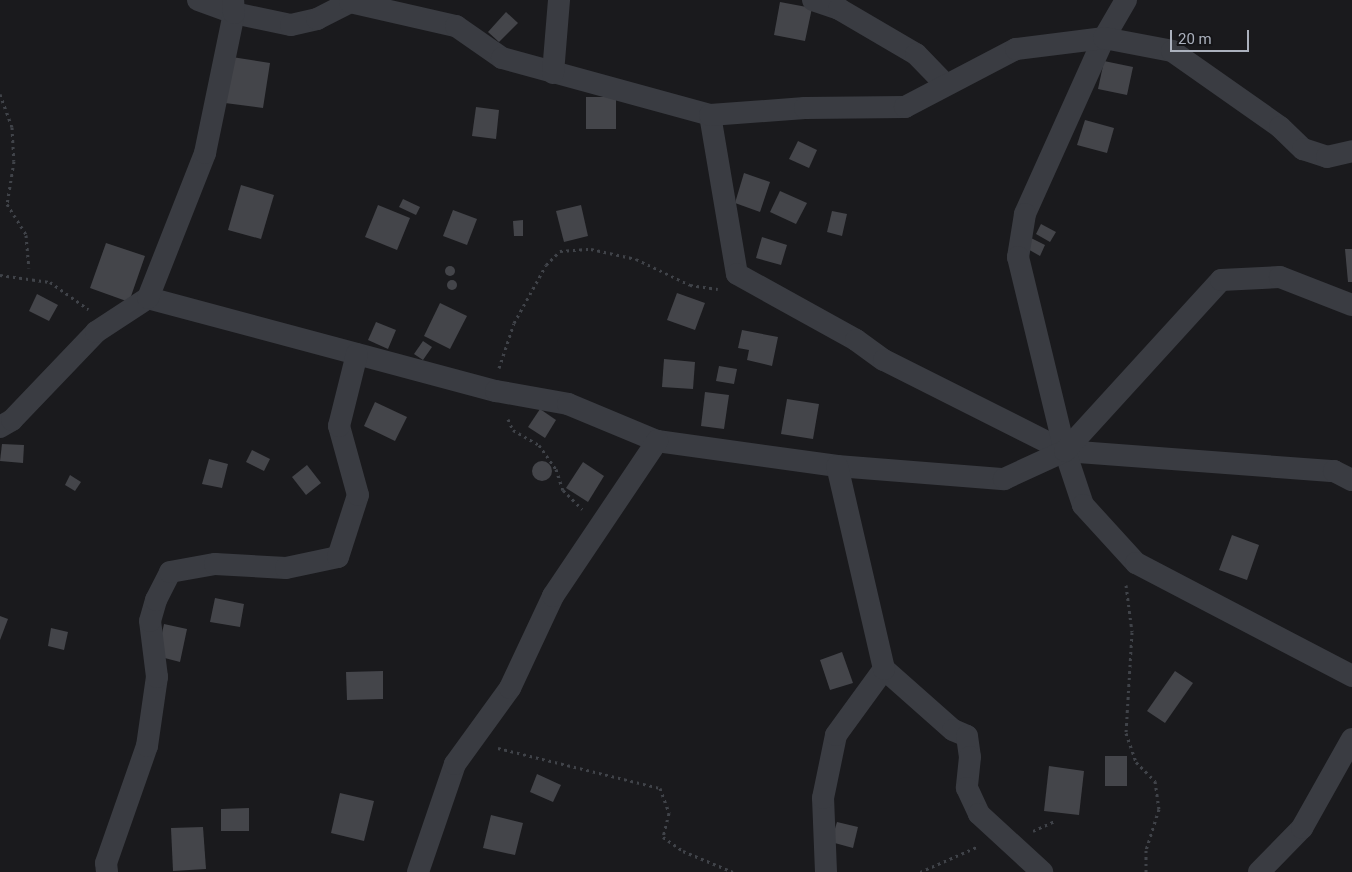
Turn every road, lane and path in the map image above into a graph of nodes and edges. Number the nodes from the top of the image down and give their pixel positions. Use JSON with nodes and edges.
{"nodes":[{"id":1,"x":198,"y":0,"type":"edge"},
{"id":2,"x":559,"y":0,"type":"edge"},
{"id":3,"x":813,"y":0,"type":"edge"},
{"id":4,"x":1126,"y":0,"type":"edge"},
{"id":5,"x":840,"y":4,"type":"edge"},
{"id":6,"x":233,"y":7,"type":"edge"},
{"id":7,"x":1104,"y":38,"type":"junction"},
{"id":8,"x":553,"y":73,"type":"junction"},
{"id":9,"x":945,"y":84,"type":"junction"},
{"id":10,"x":0,"y":94,"type":"edge"},
{"id":11,"x":710,"y":115,"type":"junction"},
{"id":12,"x":1352,"y":151,"type":"edge"},
{"id":13,"x":29,"y":268,"type":"dead end"},
{"id":14,"x":737,"y":274,"type":"junction"},
{"id":15,"x":0,"y":275,"type":"edge"},
{"id":16,"x":148,"y":298,"type":"junction"},
{"id":17,"x":1352,"y":305,"type":"edge"},
{"id":18,"x":110,"y":324,"type":"junction"},
{"id":19,"x":358,"y":354,"type":"junction"},
{"id":20,"x":496,"y":391,"type":"junction"},
{"id":21,"x":0,"y":427,"type":"edge"},
{"id":22,"x":657,"y":441,"type":"junction"},
{"id":23,"x":1065,"y":451,"type":"junction"},
{"id":24,"x":837,"y":466,"type":"junction"},
{"id":25,"x":1352,"y":480,"type":"edge"},
{"id":26,"x":594,"y":535,"type":"junction"},
{"id":27,"x":1120,"y":544,"type":"junction"},
{"id":28,"x":884,"y":669,"type":"junction"},
{"id":29,"x":1352,"y":676,"type":"edge"},
{"id":30,"x":1352,"y":739,"type":"edge"},
{"id":31,"x":492,"y":749,"type":"dead end"},
{"id":32,"x":107,"y":872,"type":"edge"},
{"id":33,"x":418,"y":872,"type":"edge"},
{"id":34,"x":733,"y":872,"type":"edge"},
{"id":35,"x":826,"y":872,"type":"edge"},
{"id":36,"x":1042,"y":872,"type":"edge"},
{"id":37,"x":1146,"y":872,"type":"edge"},
{"id":38,"x":1259,"y":872,"type":"edge"}],
"edges":[{"from":1,"to":6,"type":"street"},
{"from":2,"to":8,"type":"street"},
{"from":3,"to":5,"type":"street"},
{"from":4,"to":7,"type":"street"},
{"from":5,"to":9,"type":"street"},
{"from":6,"to":8,"type":"street"},
{"from":6,"to":16,"type":"street"},
{"from":7,"to":9,"type":"street"},
{"from":7,"to":12,"type":"street"},
{"from":7,"to":23,"type":"street"},
{"from":8,"to":11,"type":"street"},
{"from":9,"to":11,"type":"street"},
{"from":10,"to":13,"type":"path"},
{"from":11,"to":14,"type":"street"},
{"from":14,"to":20,"type":"path"},
{"from":14,"to":23,"type":"street"},
{"from":15,"to":18,"type":"path"},
{"from":16,"to":18,"type":"street"},
{"from":16,"to":19,"type":"street"},
{"from":17,"to":23,"type":"street"},
{"from":18,"to":21,"type":"street"},
{"from":19,"to":20,"type":"street"},
{"from":19,"to":32,"type":"street"},
{"from":20,"to":22,"type":"street"},
{"from":20,"to":26,"type":"path"},
{"from":22,"to":24,"type":"street"},
{"from":22,"to":26,"type":"street"},
{"from":23,"to":24,"type":"street"},
{"from":23,"to":25,"type":"street"},
{"from":23,"to":27,"type":"street"},
{"from":24,"to":28,"type":"street"},
{"from":26,"to":33,"type":"street"},
{"from":27,"to":29,"type":"street"},
{"from":27,"to":37,"type":"path"},
{"from":28,"to":35,"type":"street"},
{"from":28,"to":36,"type":"street"},
{"from":30,"to":38,"type":"street"},
{"from":31,"to":34,"type":"path"}]}
